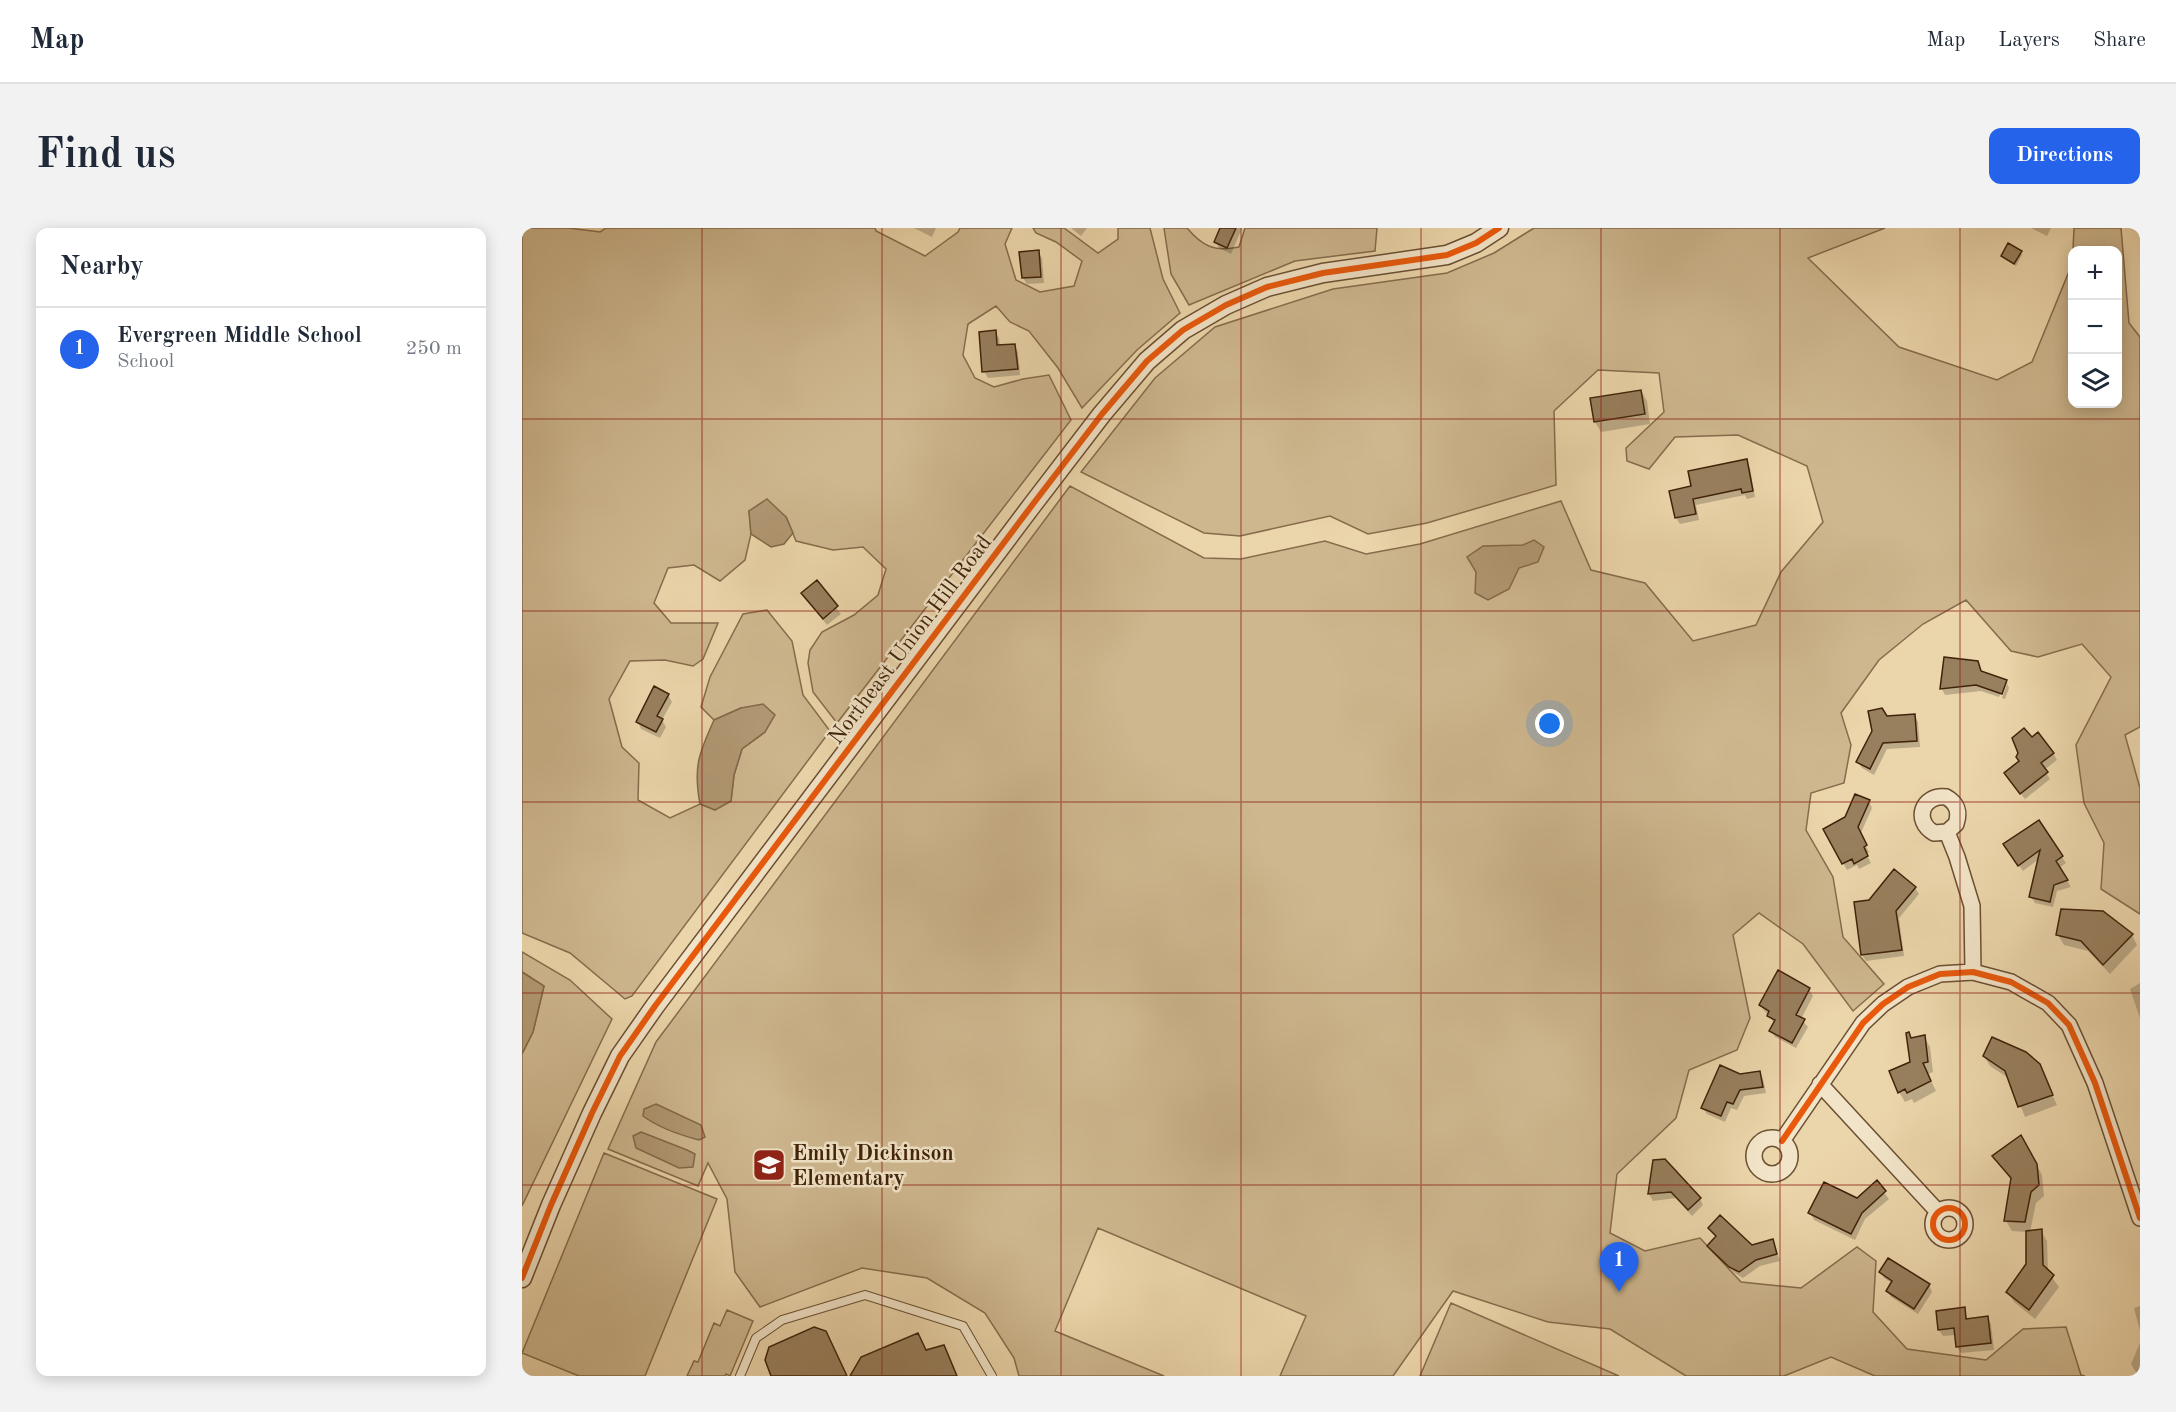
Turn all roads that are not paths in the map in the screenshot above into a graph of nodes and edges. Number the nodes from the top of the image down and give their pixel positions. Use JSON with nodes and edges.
{"nodes":[{"id":1,"x":1499,"y":228,"type":"edge"},
{"id":2,"x":1947,"y":832,"type":"dead end"},
{"id":3,"x":1973,"y":972,"type":"junction"},
{"id":4,"x":1820,"y":1084,"type":"junction"},
{"id":5,"x":1782,"y":1141,"type":"dead end"},
{"id":6,"x":1938,"y":1212,"type":"dead end"},
{"id":7,"x":2140,"y":1218,"type":"edge"},
{"id":8,"x":522,"y":1278,"type":"edge"},
{"id":9,"x":740,"y":1376,"type":"edge"},
{"id":10,"x":992,"y":1376,"type":"edge"}],
"edges":[{"from":1,"to":8,"type":"street","name":"Northeast Union Hill Road"},
{"from":2,"to":3,"type":"street"},
{"from":3,"to":4,"type":"street"},
{"from":3,"to":7,"type":"street"},
{"from":4,"to":5,"type":"street"},
{"from":4,"to":6,"type":"street"},
{"from":9,"to":10,"type":"lane"}]}
